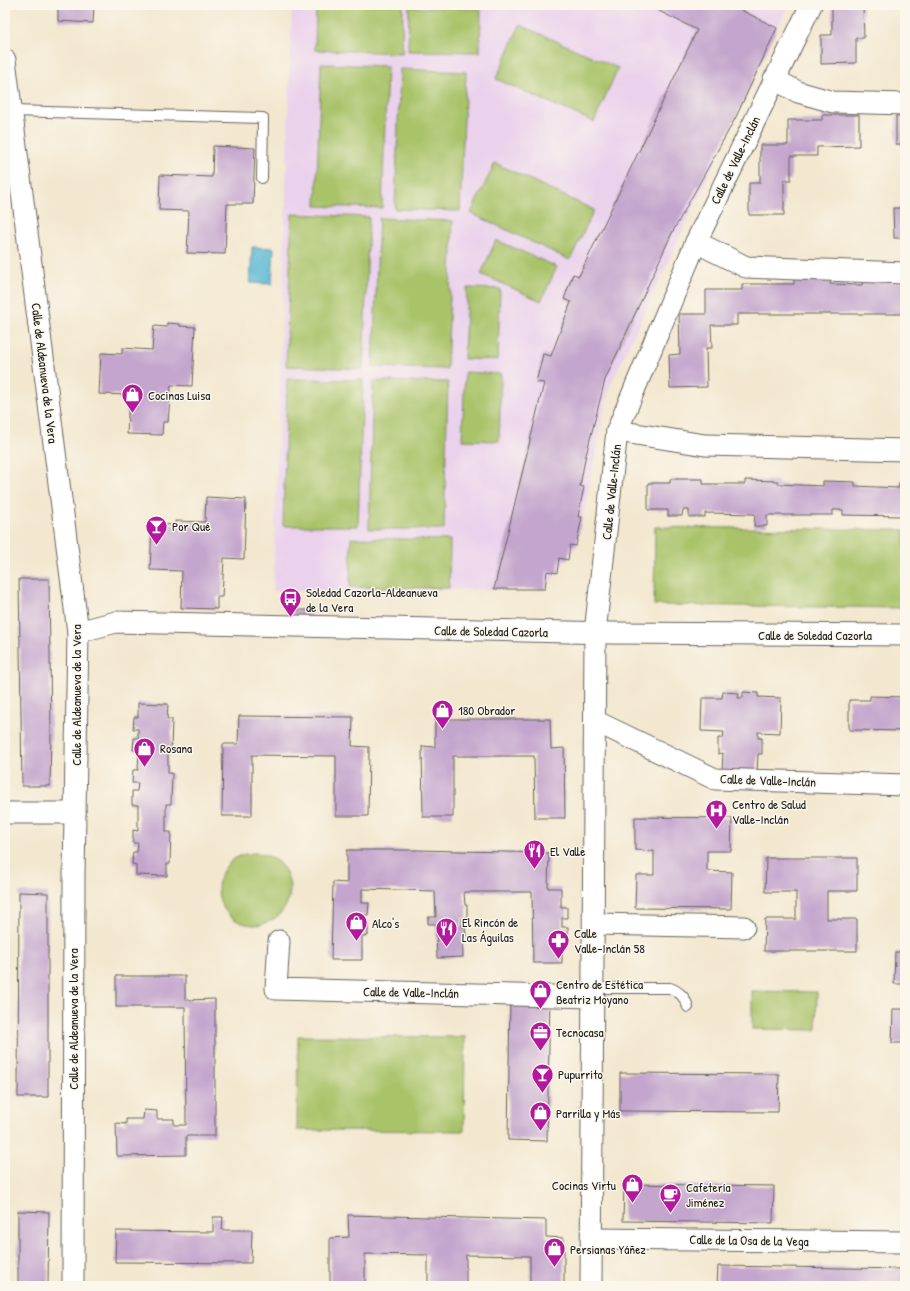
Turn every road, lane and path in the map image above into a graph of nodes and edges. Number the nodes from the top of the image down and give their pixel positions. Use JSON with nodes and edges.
{"nodes":[{"id":1,"x":811,"y":5,"type":"edge"},
{"id":2,"x":5,"y":60,"type":"edge"},
{"id":3,"x":774,"y":79,"type":"junction"},
{"id":4,"x":905,"y":104,"type":"edge"},
{"id":5,"x":12,"y":111,"type":"junction"},
{"id":6,"x":262,"y":178,"type":"dead end"},
{"id":7,"x":696,"y":242,"type":"junction"},
{"id":8,"x":905,"y":273,"type":"edge"},
{"id":9,"x":618,"y":431,"type":"junction"},
{"id":10,"x":905,"y":450,"type":"edge"},
{"id":11,"x":78,"y":632,"type":"junction"},
{"id":12,"x":595,"y":633,"type":"junction"},
{"id":13,"x":905,"y":635,"type":"edge"},
{"id":14,"x":595,"y":721,"type":"junction"},
{"id":15,"x":905,"y":785,"type":"edge"},
{"id":16,"x":5,"y":812,"type":"edge"},
{"id":17,"x":75,"y":813,"type":"junction"},
{"id":18,"x":594,"y":924,"type":"junction"},
{"id":19,"x":744,"y":926,"type":"dead end"},
{"id":20,"x":278,"y":940,"type":"dead end"},
{"id":21,"x":594,"y":992,"type":"junction"},
{"id":22,"x":688,"y":1007,"type":"dead end"},
{"id":23,"x":592,"y":1239,"type":"junction"},
{"id":24,"x":905,"y":1242,"type":"edge"},
{"id":25,"x":73,"y":1286,"type":"edge"},
{"id":26,"x":591,"y":1286,"type":"edge"}],
"edges":[{"from":1,"to":3,"type":"street","name":"Calle de Valle-Inclán"},
{"from":2,"to":5,"type":"street","name":"Calle de Aldeanueva de la Vera"},
{"from":3,"to":4,"type":"street"},
{"from":3,"to":7,"type":"street","name":"Calle de Valle-Inclán"},
{"from":5,"to":6,"type":"lane"},
{"from":5,"to":11,"type":"street","name":"Calle de Aldeanueva de la Vera"},
{"from":7,"to":8,"type":"street"},
{"from":7,"to":9,"type":"street","name":"Calle de Valle-Inclán"},
{"from":9,"to":10,"type":"street","name":"Calle de Valle-Inclán"},
{"from":9,"to":12,"type":"street","name":"Calle de Valle-Inclán"},
{"from":11,"to":12,"type":"street","name":"Calle de Soledad Cazorla"},
{"from":11,"to":17,"type":"street","name":"Calle de Aldeanueva de la Vera"},
{"from":12,"to":13,"type":"street","name":"Calle de Soledad Cazorla"},
{"from":12,"to":14,"type":"street","name":"Calle de Valle-Inclán"},
{"from":14,"to":15,"type":"street","name":"Calle de Valle-Inclán"},
{"from":14,"to":18,"type":"street","name":"Calle de Valle-Inclán"},
{"from":16,"to":17,"type":"street"},
{"from":17,"to":25,"type":"street","name":"Calle de Aldeanueva de la Vera"},
{"from":18,"to":19,"type":"street"},
{"from":18,"to":21,"type":"street","name":"Calle de Valle-Inclán"},
{"from":20,"to":21,"type":"street","name":"Calle de Valle-Inclán"},
{"from":21,"to":22,"type":"lane"},
{"from":21,"to":23,"type":"street","name":"Calle de Valle-Inclán"},
{"from":23,"to":24,"type":"street","name":"Calle de la Osa de la Vega"},
{"from":23,"to":26,"type":"street","name":"Calle de Valle-Inclán"}]}
